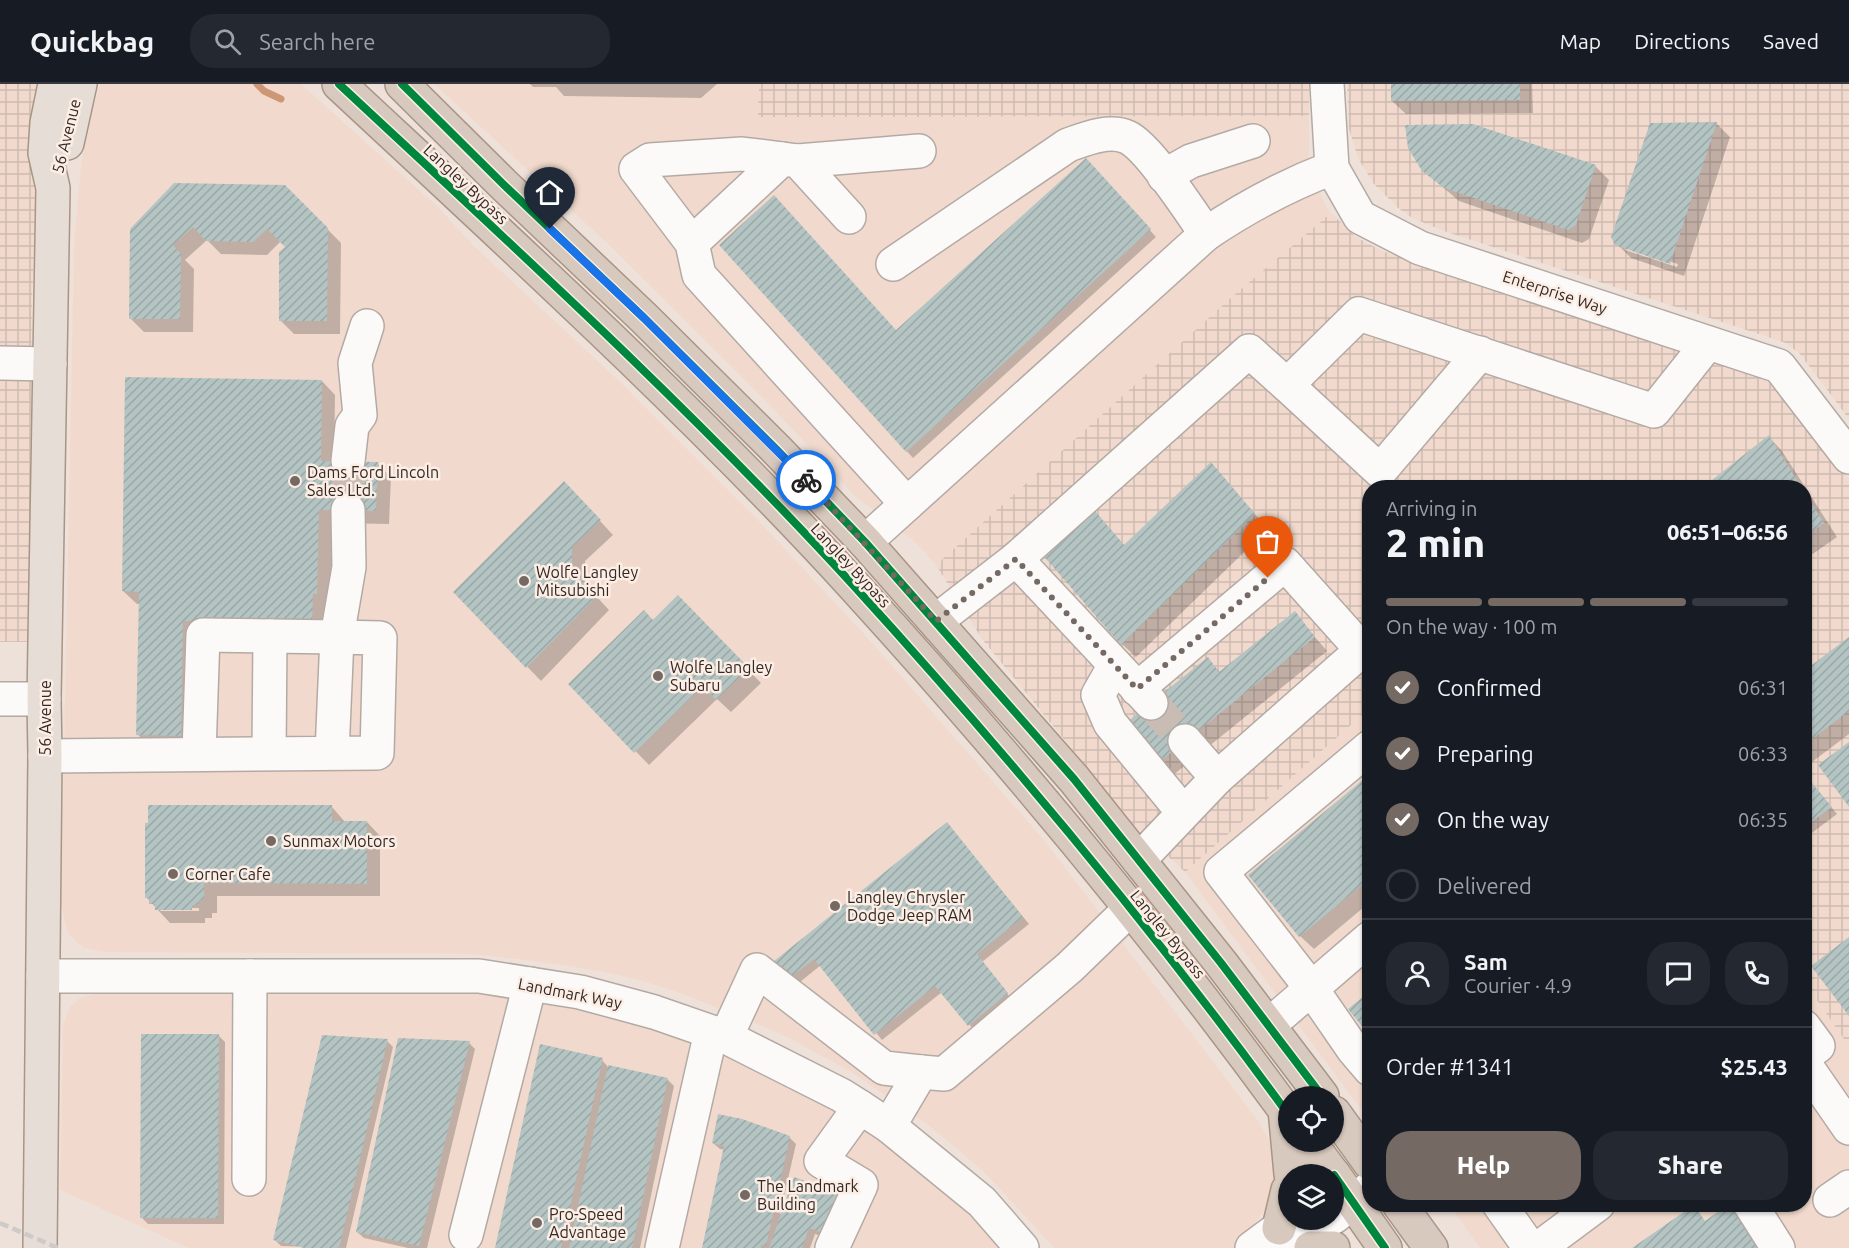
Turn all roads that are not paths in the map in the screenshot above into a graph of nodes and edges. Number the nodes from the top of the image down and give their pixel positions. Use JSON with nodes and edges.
{"nodes":[{"id":1,"x":55,"y":84,"type":"edge"},
{"id":2,"x":80,"y":84,"type":"edge"},
{"id":3,"x":339,"y":84,"type":"edge"},
{"id":4,"x":402,"y":84,"type":"edge"},
{"id":5,"x":1327,"y":84,"type":"edge"},
{"id":6,"x":1253,"y":141,"type":"dead end"},
{"id":7,"x":920,"y":151,"type":"dead end"},
{"id":8,"x":790,"y":160,"type":"junction"},
{"id":9,"x":1332,"y":168,"type":"junction"},
{"id":10,"x":1164,"y":176,"type":"junction"},
{"id":11,"x":53,"y":188,"type":"junction"},
{"id":12,"x":849,"y":217,"type":"dead end"},
{"id":13,"x":1206,"y":234,"type":"junction"},
{"id":14,"x":692,"y":243,"type":"junction"},
{"id":15,"x":893,"y":264,"type":"dead end"},
{"id":16,"x":367,"y":326,"type":"dead end"},
{"id":17,"x":1708,"y":343,"type":"junction"},
{"id":18,"x":1480,"y":353,"type":"junction"},
{"id":19,"x":0,"y":363,"type":"edge"},
{"id":20,"x":50,"y":364,"type":"junction"},
{"id":21,"x":1287,"y":385,"type":"junction"},
{"id":22,"x":1849,"y":457,"type":"edge"},
{"id":23,"x":348,"y":461,"type":"tunnel mouth"},
{"id":24,"x":907,"y":504,"type":"junction"},
{"id":25,"x":348,"y":510,"type":"tunnel mouth"},
{"id":26,"x":864,"y":542,"type":"junction"},
{"id":27,"x":1016,"y":559,"type":"junction"},
{"id":28,"x":936,"y":621,"type":"junction"},
{"id":29,"x":270,"y":636,"type":"junction"},
{"id":30,"x":337,"y":637,"type":"junction"},
{"id":31,"x":1115,"y":665,"type":"junction"},
{"id":32,"x":0,"y":699,"type":"edge"},
{"id":33,"x":44,"y":699,"type":"junction"},
{"id":34,"x":1185,"y":741,"type":"tunnel mouth"},
{"id":35,"x":199,"y":753,"type":"junction"},
{"id":36,"x":268,"y":753,"type":"junction"},
{"id":37,"x":332,"y":753,"type":"junction"},
{"id":38,"x":1362,"y":754,"type":"edge"},
{"id":39,"x":45,"y":756,"type":"junction"},
{"id":40,"x":1217,"y":778,"type":"junction"},
{"id":41,"x":1183,"y":812,"type":"junction"},
{"id":42,"x":1139,"y":860,"type":"junction"},
{"id":43,"x":1130,"y":909,"type":"junction"},
{"id":44,"x":1362,"y":945,"type":"edge"},
{"id":45,"x":43,"y":976,"type":"junction"},
{"id":46,"x":250,"y":976,"type":"junction"},
{"id":47,"x":530,"y":984,"type":"junction"},
{"id":48,"x":1311,"y":988,"type":"junction"},
{"id":49,"x":1269,"y":1025,"type":"junction"},
{"id":50,"x":719,"y":1034,"type":"junction"},
{"id":51,"x":1812,"y":1038,"type":"edge"},
{"id":52,"x":1812,"y":1050,"type":"edge"},
{"id":53,"x":1362,"y":1060,"type":"edge"},
{"id":54,"x":921,"y":1072,"type":"junction"},
{"id":55,"x":1812,"y":1075,"type":"edge"},
{"id":56,"x":1315,"y":1086,"type":"edge"},
{"id":57,"x":1278,"y":1099,"type":"edge"},
{"id":58,"x":860,"y":1107,"type":"junction"},
{"id":59,"x":889,"y":1126,"type":"junction"},
{"id":60,"x":1849,"y":1128,"type":"edge"},
{"id":61,"x":1317,"y":1152,"type":"edge"},
{"id":62,"x":1340,"y":1152,"type":"edge"},
{"id":63,"x":249,"y":1179,"type":"dead end"},
{"id":64,"x":1346,"y":1187,"type":"edge"},
{"id":65,"x":1406,"y":1212,"type":"edge"},
{"id":66,"x":1505,"y":1212,"type":"edge"},
{"id":67,"x":1587,"y":1212,"type":"edge"},
{"id":68,"x":1755,"y":1212,"type":"edge"},
{"id":69,"x":1286,"y":1232,"type":"edge"},
{"id":70,"x":466,"y":1235,"type":"dead end"},
{"id":71,"x":40,"y":1248,"type":"edge"},
{"id":72,"x":662,"y":1248,"type":"edge"},
{"id":73,"x":832,"y":1248,"type":"edge"},
{"id":74,"x":1022,"y":1248,"type":"edge"},
{"id":75,"x":1252,"y":1248,"type":"edge"},
{"id":76,"x":1311,"y":1248,"type":"edge"},
{"id":77,"x":1333,"y":1248,"type":"edge"},
{"id":78,"x":1385,"y":1248,"type":"edge"},
{"id":79,"x":1431,"y":1248,"type":"edge"},
{"id":80,"x":1530,"y":1248,"type":"edge"},
{"id":81,"x":1539,"y":1248,"type":"edge"},
{"id":82,"x":1778,"y":1248,"type":"edge"}],
"edges":[{"from":1,"to":11,"type":"main road","name":"56 Avenue"},
{"from":2,"to":11,"type":"main road","name":"56 Avenue"},
{"from":3,"to":43,"type":"highway","name":"Langley Bypass"},
{"from":4,"to":26,"type":"highway","name":"Langley Bypass"},
{"from":5,"to":9,"type":"street","name":"Enterprise Way"},
{"from":6,"to":10,"type":"street"},
{"from":7,"to":8,"type":"street"},
{"from":8,"to":12,"type":"street"},
{"from":8,"to":14,"type":"street"},
{"from":8,"to":14,"type":"street"},
{"from":9,"to":13,"type":"street"},
{"from":9,"to":17,"type":"street","name":"Enterprise Way"},
{"from":10,"to":13,"type":"street"},
{"from":10,"to":15,"type":"street"},
{"from":11,"to":20,"type":"main road","name":"56 Avenue"},
{"from":13,"to":24,"type":"street"},
{"from":14,"to":24,"type":"street"},
{"from":16,"to":23,"type":"street"},
{"from":17,"to":18,"type":"street"},
{"from":17,"to":22,"type":"street","name":"Enterprise Way"},
{"from":18,"to":21,"type":"street"},
{"from":18,"to":21,"type":"street"},
{"from":19,"to":20,"type":"street"},
{"from":20,"to":33,"type":"main road","name":"56 Avenue"},
{"from":21,"to":27,"type":"street"},
{"from":24,"to":26,"type":"street"},
{"from":25,"to":30,"type":"street"},
{"from":26,"to":28,"type":"highway","name":"Langley Bypass"},
{"from":27,"to":28,"type":"street"},
{"from":27,"to":31,"type":"street"},
{"from":28,"to":42,"type":"highway","name":"Langley Bypass"},
{"from":29,"to":30,"type":"street"},
{"from":29,"to":35,"type":"street"},
{"from":29,"to":36,"type":"street"},
{"from":30,"to":37,"type":"street"},
{"from":30,"to":37,"type":"street"},
{"from":31,"to":40,"type":"street"},
{"from":31,"to":41,"type":"street"},
{"from":32,"to":33,"type":"street"},
{"from":33,"to":39,"type":"main road","name":"56 Avenue"},
{"from":34,"to":40,"type":"street"},
{"from":35,"to":36,"type":"street"},
{"from":35,"to":39,"type":"street"},
{"from":36,"to":37,"type":"street"},
{"from":38,"to":48,"type":"street"},
{"from":39,"to":45,"type":"main road","name":"56 Avenue"},
{"from":40,"to":41,"type":"street"},
{"from":41,"to":42,"type":"street"},
{"from":42,"to":49,"type":"highway","name":"Langley Bypass"},
{"from":43,"to":54,"type":"street"},
{"from":43,"to":57,"type":"highway","name":"Langley Bypass"},
{"from":44,"to":48,"type":"street"},
{"from":45,"to":46,"type":"street","name":"Landmark Way"},
{"from":45,"to":71,"type":"main road","name":"56 Avenue"},
{"from":46,"to":47,"type":"street","name":"Landmark Way"},
{"from":46,"to":63,"type":"street"},
{"from":47,"to":50,"type":"street","name":"Landmark Way"},
{"from":47,"to":70,"type":"street"},
{"from":48,"to":49,"type":"street"},
{"from":48,"to":53,"type":"street"},
{"from":49,"to":56,"type":"highway","name":"Langley Bypass"},
{"from":50,"to":54,"type":"street"},
{"from":50,"to":58,"type":"street","name":"Landmark Way"},
{"from":50,"to":72,"type":"street"},
{"from":51,"to":52,"type":"street"},
{"from":54,"to":59,"type":"street"},
{"from":55,"to":60,"type":"street"},
{"from":58,"to":59,"type":"street","name":"Landmark Way"},
{"from":58,"to":73,"type":"street"},
{"from":59,"to":74,"type":"street","name":"Landmark Way"},
{"from":61,"to":64,"type":"highway"},
{"from":62,"to":64,"type":"highway"},
{"from":64,"to":69,"type":"street"},
{"from":64,"to":78,"type":"highway"},
{"from":65,"to":79,"type":"highway"},
{"from":66,"to":80,"type":"street"},
{"from":67,"to":81,"type":"street"},
{"from":68,"to":82,"type":"street"},
{"from":69,"to":75,"type":"street"},
{"from":76,"to":77,"type":"highway"}]}
